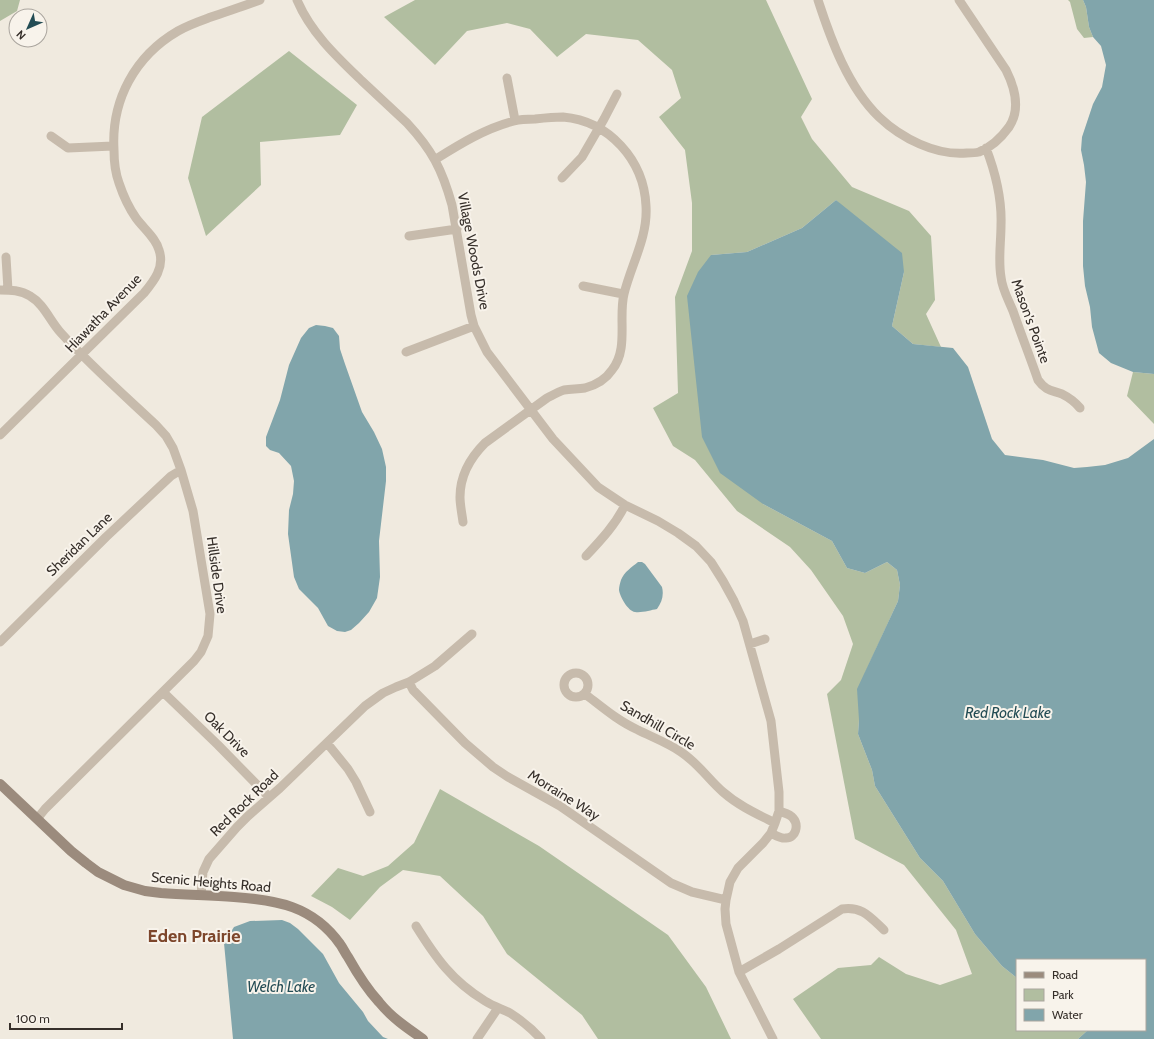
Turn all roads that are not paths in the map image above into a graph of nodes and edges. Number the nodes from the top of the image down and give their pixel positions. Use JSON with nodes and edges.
{"nodes":[{"id":1,"x":229,"y":0,"type":"edge"},
{"id":2,"x":260,"y":0,"type":"edge"},
{"id":3,"x":297,"y":0,"type":"edge"},
{"id":4,"x":818,"y":0,"type":"edge"},
{"id":5,"x":959,"y":0,"type":"edge"},
{"id":6,"x":232,"y":10,"type":"junction"},
{"id":7,"x":507,"y":78,"type":"dead end"},
{"id":8,"x":617,"y":94,"type":"dead end"},
{"id":9,"x":515,"y":120,"type":"junction"},
{"id":10,"x":599,"y":128,"type":"junction"},
{"id":11,"x":51,"y":136,"type":"dead end"},
{"id":12,"x":113,"y":146,"type":"junction"},
{"id":13,"x":986,"y":148,"type":"junction"},
{"id":14,"x":436,"y":159,"type":"junction"},
{"id":15,"x":562,"y":178,"type":"dead end"},
{"id":16,"x":456,"y":229,"type":"junction"},
{"id":17,"x":409,"y":236,"type":"dead end"},
{"id":18,"x":6,"y":257,"type":"dead end"},
{"id":19,"x":583,"y":286,"type":"dead end"},
{"id":20,"x":4,"y":290,"type":"edge"},
{"id":21,"x":624,"y":294,"type":"junction"},
{"id":22,"x":474,"y":326,"type":"junction"},
{"id":23,"x":406,"y":352,"type":"dead end"},
{"id":24,"x":82,"y":355,"type":"junction"},
{"id":25,"x":1080,"y":408,"type":"dead end"},
{"id":26,"x":531,"y":411,"type":"junction"},
{"id":27,"x":0,"y":435,"type":"edge"},
{"id":28,"x":181,"y":470,"type":"junction"},
{"id":29,"x":625,"y":505,"type":"junction"},
{"id":30,"x":463,"y":522,"type":"dead end"},
{"id":31,"x":586,"y":556,"type":"dead end"},
{"id":32,"x":472,"y":634,"type":"dead end"},
{"id":33,"x":765,"y":639,"type":"dead end"},
{"id":34,"x":0,"y":642,"type":"edge"},
{"id":35,"x":750,"y":644,"type":"junction"},
{"id":36,"x":409,"y":682,"type":"junction"},
{"id":37,"x":163,"y":692,"type":"junction"},
{"id":38,"x":584,"y":694,"type":"dead end"},
{"id":39,"x":327,"y":743,"type":"junction"},
{"id":40,"x":0,"y":784,"type":"edge"},
{"id":41,"x":269,"y":797,"type":"junction"},
{"id":42,"x":779,"y":810,"type":"junction"},
{"id":43,"x":370,"y":812,"type":"dead end"},
{"id":44,"x":37,"y":819,"type":"junction"},
{"id":45,"x":775,"y":823,"type":"junction"},
{"id":46,"x":771,"y":833,"type":"junction"},
{"id":47,"x":201,"y":895,"type":"junction"},
{"id":48,"x":726,"y":900,"type":"junction"},
{"id":49,"x":416,"y":926,"type":"dead end"},
{"id":50,"x":884,"y":930,"type":"dead end"},
{"id":51,"x":739,"y":972,"type":"junction"},
{"id":52,"x":498,"y":1008,"type":"junction"},
{"id":53,"x":423,"y":1039,"type":"edge"},
{"id":54,"x":477,"y":1039,"type":"edge"},
{"id":55,"x":541,"y":1039,"type":"edge"},
{"id":56,"x":773,"y":1039,"type":"edge"}],
"edges":[{"from":1,"to":6,"type":"street"},
{"from":2,"to":6,"type":"street","name":"Hiawatha Avenue"},
{"from":3,"to":14,"type":"street","name":"Village Woods Drive"},
{"from":4,"to":13,"type":"street"},
{"from":5,"to":13,"type":"street"},
{"from":6,"to":12,"type":"street","name":"Hiawatha Avenue"},
{"from":7,"to":9,"type":"street"},
{"from":8,"to":10,"type":"street"},
{"from":9,"to":10,"type":"street"},
{"from":9,"to":14,"type":"street"},
{"from":10,"to":15,"type":"street"},
{"from":10,"to":21,"type":"street"},
{"from":11,"to":12,"type":"street"},
{"from":12,"to":24,"type":"street","name":"Hiawatha Avenue"},
{"from":13,"to":25,"type":"street","name":"Mason's Pointe"},
{"from":14,"to":16,"type":"street","name":"Village Woods Drive"},
{"from":16,"to":17,"type":"street"},
{"from":16,"to":22,"type":"street","name":"Village Woods Drive"},
{"from":18,"to":20,"type":"street"},
{"from":19,"to":21,"type":"street"},
{"from":20,"to":24,"type":"street","name":"Hillside Drive"},
{"from":21,"to":26,"type":"street"},
{"from":22,"to":23,"type":"street"},
{"from":22,"to":26,"type":"street","name":"Village Woods Drive"},
{"from":24,"to":27,"type":"street","name":"Hiawatha Avenue"},
{"from":24,"to":28,"type":"street","name":"Hillside Drive"},
{"from":26,"to":29,"type":"street","name":"Village Woods Drive"},
{"from":26,"to":30,"type":"street"},
{"from":28,"to":34,"type":"street","name":"Sheridan Lane"},
{"from":28,"to":37,"type":"street","name":"Hillside Drive"},
{"from":29,"to":31,"type":"street"},
{"from":29,"to":35,"type":"street","name":"Village Woods Drive"},
{"from":32,"to":36,"type":"street","name":"Red Rock Road"},
{"from":33,"to":35,"type":"street"},
{"from":35,"to":42,"type":"street","name":"Village Woods Drive"},
{"from":36,"to":39,"type":"street","name":"Red Rock Road"},
{"from":36,"to":48,"type":"street","name":"Morraine Way"},
{"from":37,"to":41,"type":"street","name":"Oak Drive"},
{"from":37,"to":44,"type":"street","name":"Hillside Drive"},
{"from":38,"to":45,"type":"street","name":"Sandhill Circle"},
{"from":39,"to":41,"type":"street","name":"Red Rock Road"},
{"from":39,"to":43,"type":"street"},
{"from":40,"to":44,"type":"street","name":"Scenic Heights Road"},
{"from":41,"to":47,"type":"street","name":"Red Rock Road"},
{"from":42,"to":45,"type":"street","name":"Village Woods Drive"},
{"from":42,"to":46,"type":"street"},
{"from":44,"to":47,"type":"street","name":"Scenic Heights Road"},
{"from":45,"to":46,"type":"street","name":"Village Woods Drive"},
{"from":46,"to":48,"type":"street","name":"Village Woods Drive"},
{"from":47,"to":53,"type":"street","name":"Scenic Heights Road"},
{"from":48,"to":51,"type":"street","name":"Village Woods Drive"},
{"from":49,"to":52,"type":"street"},
{"from":50,"to":51,"type":"street"},
{"from":51,"to":56,"type":"street","name":"Village Woods Drive"},
{"from":52,"to":54,"type":"street"},
{"from":52,"to":55,"type":"street"}]}
